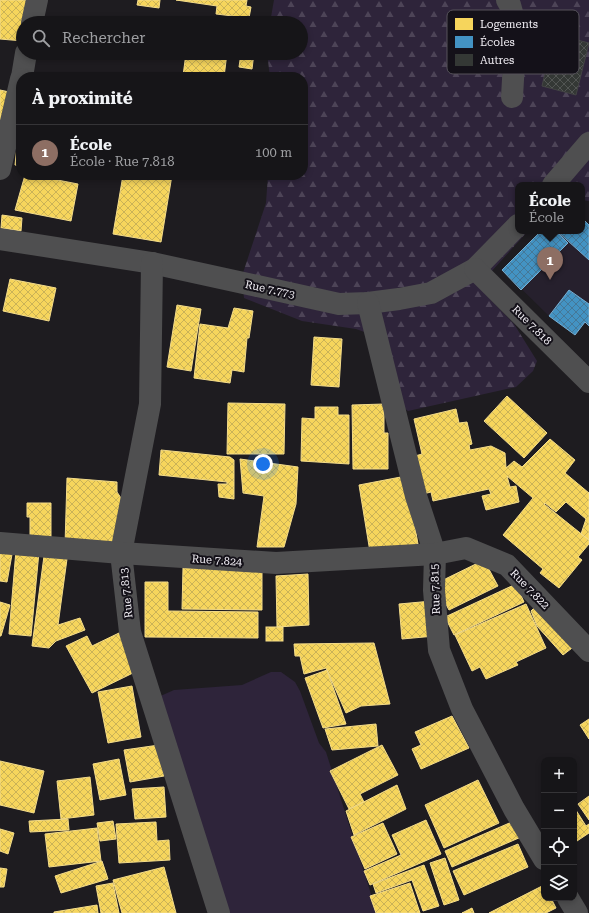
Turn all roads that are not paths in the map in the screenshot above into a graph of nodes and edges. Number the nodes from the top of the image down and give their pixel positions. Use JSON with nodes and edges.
{"nodes":[{"id":1,"x":37,"y":0,"type":"edge"},
{"id":2,"x":507,"y":0,"type":"edge"},
{"id":3,"x":511,"y":10,"type":"edge"},
{"id":4,"x":34,"y":16,"type":"edge"},
{"id":5,"x":25,"y":60,"type":"edge"},
{"id":6,"x":23,"y":72,"type":"edge"},
{"id":7,"x":513,"y":74,"type":"edge"},
{"id":8,"x":512,"y":97,"type":"dead end"},
{"id":9,"x":16,"y":102,"type":"edge"},
{"id":10,"x":589,"y":143,"type":"edge"},
{"id":11,"x":0,"y":170,"type":"edge"},
{"id":12,"x":556,"y":182,"type":"edge"},
{"id":13,"x":515,"y":228,"type":"edge"},
{"id":14,"x":0,"y":239,"type":"edge"},
{"id":15,"x":152,"y":263,"type":"junction"},
{"id":16,"x":475,"y":269,"type":"junction"},
{"id":17,"x":368,"y":303,"type":"junction"},
{"id":18,"x":589,"y":382,"type":"edge"},
{"id":19,"x":0,"y":543,"type":"edge"},
{"id":20,"x":121,"y":553,"type":"junction"},
{"id":21,"x":434,"y":554,"type":"junction"},
{"id":22,"x":589,"y":651,"type":"edge"},
{"id":23,"x":541,"y":854,"type":"edge"},
{"id":24,"x":570,"y":901,"type":"edge"},
{"id":25,"x":218,"y":913,"type":"edge"},
{"id":26,"x":577,"y":913,"type":"edge"}],
"edges":[{"from":1,"to":4,"type":"street"},
{"from":2,"to":3,"type":"street"},
{"from":5,"to":6,"type":"street"},
{"from":7,"to":8,"type":"street"},
{"from":9,"to":11,"type":"street"},
{"from":10,"to":12,"type":"street"},
{"from":13,"to":16,"type":"street","name":"Rue 7.773"},
{"from":14,"to":15,"type":"street","name":"Rue 7.773"},
{"from":15,"to":17,"type":"street","name":"Rue 7.773"},
{"from":15,"to":20,"type":"street","name":"Rue 7.813"},
{"from":16,"to":17,"type":"street","name":"Rue 7.773"},
{"from":16,"to":18,"type":"street","name":"Rue 7.818"},
{"from":17,"to":21,"type":"street","name":"Rue 7.815"},
{"from":19,"to":20,"type":"street","name":"Rue 7.824"},
{"from":20,"to":21,"type":"street","name":"Rue 7.824"},
{"from":20,"to":25,"type":"street","name":"Rue 7.813"},
{"from":21,"to":22,"type":"street","name":"Rue 7.822"},
{"from":21,"to":23,"type":"street","name":"Rue 7.815"},
{"from":24,"to":26,"type":"street"}]}
